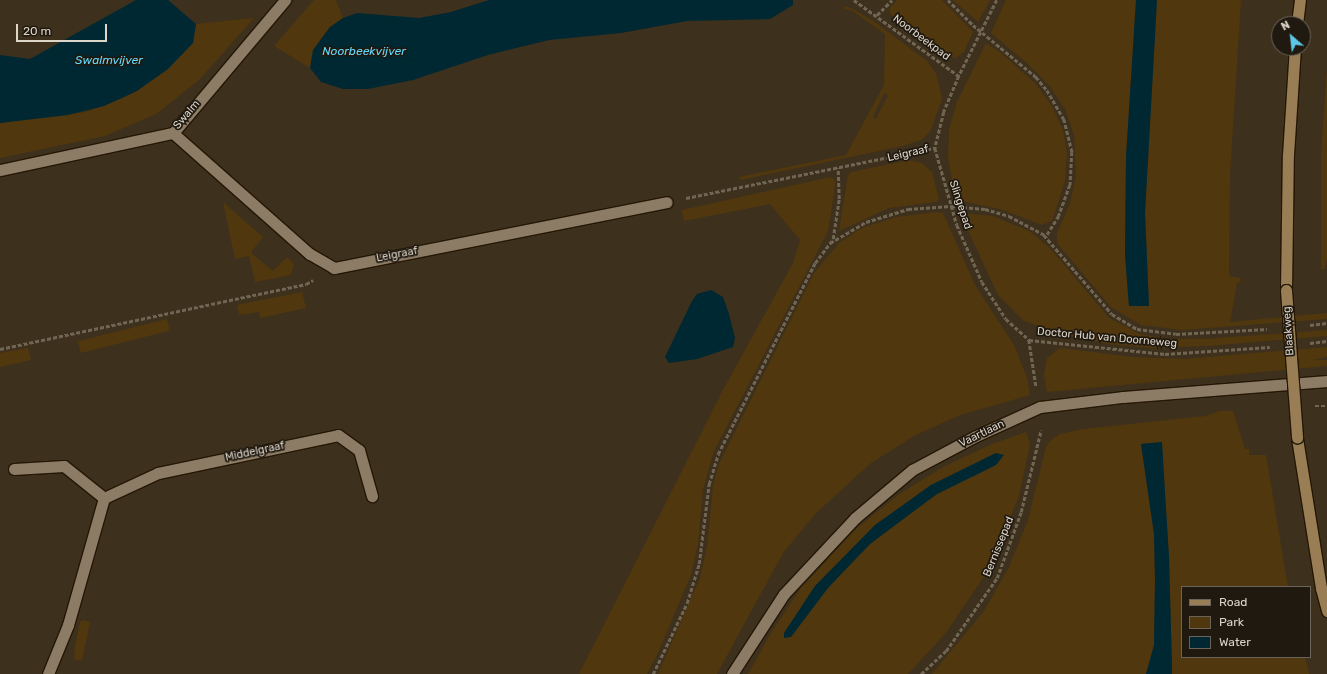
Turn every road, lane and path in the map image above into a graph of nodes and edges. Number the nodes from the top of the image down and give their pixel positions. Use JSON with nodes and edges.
{"nodes":[{"id":1,"x":285,"y":0,"type":"edge"},
{"id":2,"x":854,"y":0,"type":"edge"},
{"id":3,"x":892,"y":0,"type":"edge"},
{"id":4,"x":948,"y":0,"type":"edge"},
{"id":5,"x":997,"y":0,"type":"edge"},
{"id":6,"x":1300,"y":0,"type":"edge"},
{"id":7,"x":877,"y":15,"type":"junction"},
{"id":8,"x":1298,"y":16,"type":"edge"},
{"id":9,"x":981,"y":32,"type":"junction"},
{"id":10,"x":1294,"y":56,"type":"edge"},
{"id":11,"x":959,"y":76,"type":"junction"},
{"id":12,"x":173,"y":132,"type":"junction"},
{"id":13,"x":935,"y":148,"type":"junction"},
{"id":14,"x":838,"y":168,"type":"junction"},
{"id":15,"x":0,"y":170,"type":"edge"},
{"id":16,"x":667,"y":202,"type":"joint"},
{"id":17,"x":952,"y":206,"type":"junction"},
{"id":18,"x":1046,"y":237,"type":"junction"},
{"id":19,"x":830,"y":243,"type":"junction"},
{"id":20,"x":334,"y":268,"type":"junction"},
{"id":21,"x":1235,"y":332,"type":"dead end"},
{"id":22,"x":1029,"y":340,"type":"junction"},
{"id":23,"x":1327,"y":342,"type":"edge"},
{"id":24,"x":1304,"y":344,"type":"dead end"},
{"id":25,"x":1274,"y":346,"type":"dead end"},
{"id":26,"x":0,"y":349,"type":"edge"},
{"id":27,"x":1327,"y":381,"type":"edge"},
{"id":28,"x":1040,"y":407,"type":"junction"},
{"id":29,"x":1042,"y":427,"type":"dead end"},
{"id":30,"x":14,"y":469,"type":"dead end"},
{"id":31,"x":372,"y":496,"type":"dead end"},
{"id":32,"x":104,"y":498,"type":"junction"},
{"id":33,"x":1327,"y":611,"type":"edge"},
{"id":34,"x":48,"y":674,"type":"edge"},
{"id":35,"x":653,"y":674,"type":"edge"},
{"id":36,"x":732,"y":674,"type":"edge"},
{"id":37,"x":921,"y":674,"type":"edge"}],
"edges":[{"from":1,"to":12,"type":"street","name":"Swalm"},
{"from":2,"to":7,"type":"path","name":"Noorbeekpad"},
{"from":3,"to":7,"type":"path"},
{"from":4,"to":9,"type":"path"},
{"from":5,"to":9,"type":"path"},
{"from":6,"to":8,"type":"main road"},
{"from":7,"to":11,"type":"path","name":"Noorbeekpad"},
{"from":9,"to":11,"type":"path"},
{"from":9,"to":18,"type":"path"},
{"from":10,"to":33,"type":"main road","name":"Blaakweg","bridge":true},
{"from":11,"to":13,"type":"path"},
{"from":12,"to":15,"type":"street","name":"Swalm"},
{"from":12,"to":20,"type":"street"},
{"from":13,"to":14,"type":"path","name":"Leigraaf"},
{"from":13,"to":17,"type":"path","name":"Slingepad"},
{"from":14,"to":16,"type":"path","name":"Leigraaf"},
{"from":14,"to":19,"type":"path"},
{"from":16,"to":20,"type":"street","name":"Leigraaf"},
{"from":17,"to":18,"type":"path"},
{"from":17,"to":19,"type":"path"},
{"from":17,"to":22,"type":"path","name":"Slingepad"},
{"from":18,"to":21,"type":"path"},
{"from":19,"to":35,"type":"path"},
{"from":20,"to":26,"type":"path"},
{"from":22,"to":25,"type":"path","name":"Doctor Hub van Doorneweg"},
{"from":22,"to":28,"type":"path"},
{"from":23,"to":24,"type":"path"},
{"from":27,"to":28,"type":"street","name":"Vaartlaan"},
{"from":28,"to":36,"type":"street","name":"Vaartlaan"},
{"from":29,"to":37,"type":"path","name":"Bernissepad"},
{"from":30,"to":32,"type":"street"},
{"from":31,"to":32,"type":"street","name":"Middelgraaf"},
{"from":32,"to":34,"type":"street"}]}
